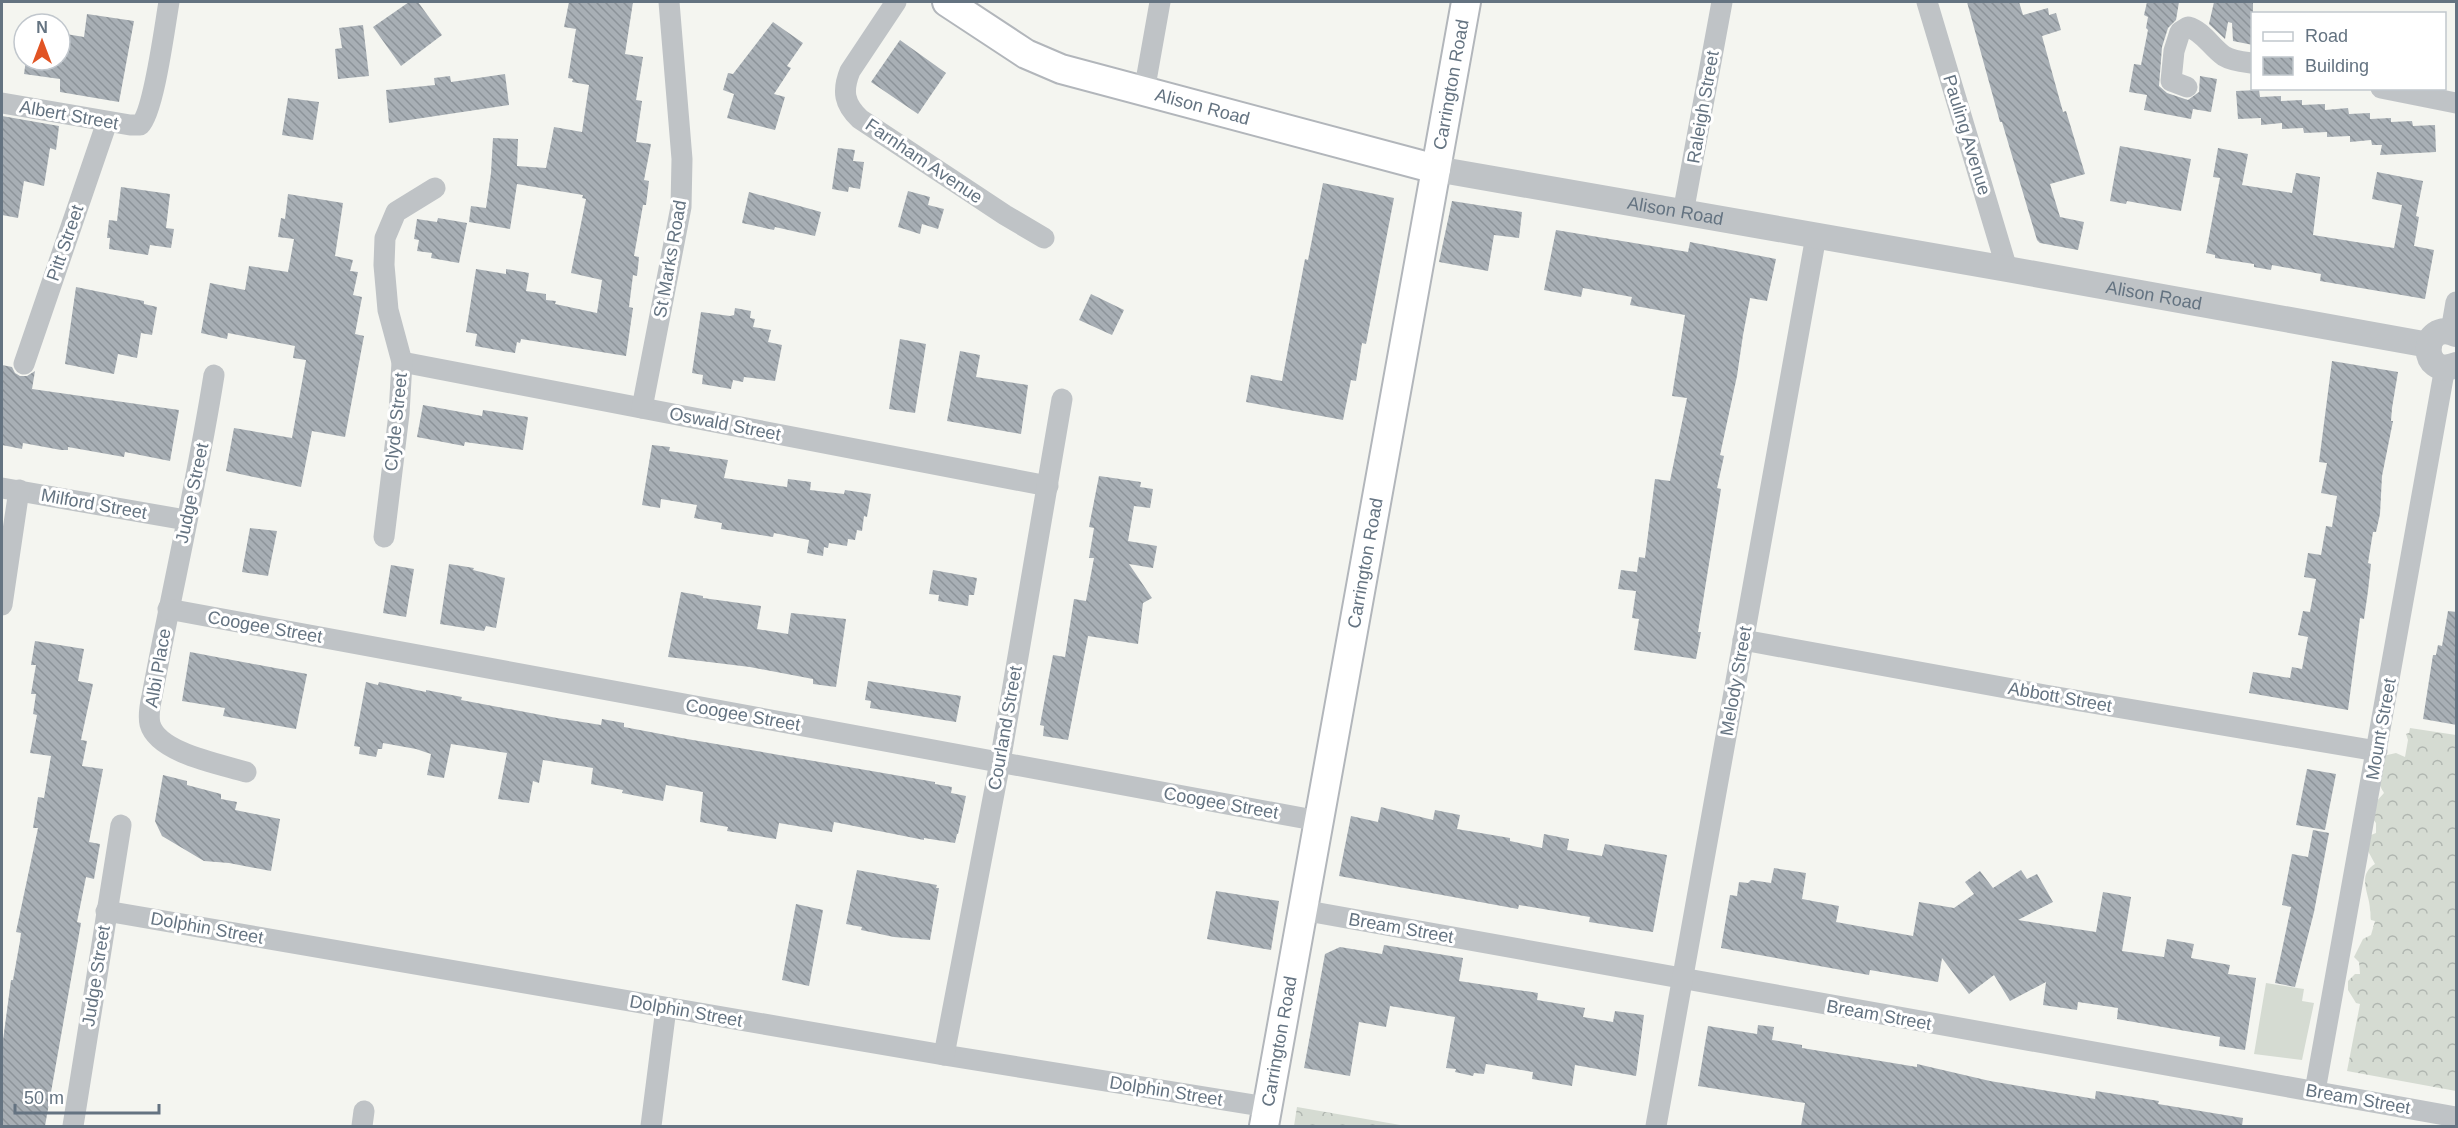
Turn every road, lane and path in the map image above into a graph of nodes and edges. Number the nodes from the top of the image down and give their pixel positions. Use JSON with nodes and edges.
{"nodes":[{"id":1,"x":170,"y":2,"type":"edge"},
{"id":2,"x":669,"y":2,"type":"edge"},
{"id":3,"x":896,"y":2,"type":"edge"},
{"id":4,"x":947,"y":2,"type":"edge"},
{"id":5,"x":1160,"y":2,"type":"edge"},
{"id":6,"x":1466,"y":2,"type":"edge"},
{"id":7,"x":1722,"y":2,"type":"edge"},
{"id":8,"x":1927,"y":2,"type":"edge"},
{"id":9,"x":2251,"y":63,"type":"edge"},
{"id":10,"x":2187,"y":87,"type":"dead end"},
{"id":11,"x":2391,"y":90,"type":"edge"},
{"id":12,"x":1144,"y":92,"type":"junction"},
{"id":13,"x":2,"y":103,"type":"edge"},
{"id":14,"x":2457,"y":103,"type":"edge"},
{"id":15,"x":107,"y":122,"type":"junction"},
{"id":16,"x":1436,"y":169,"type":"junction"},
{"id":17,"x":435,"y":188,"type":"dead end"},
{"id":18,"x":1683,"y":213,"type":"junction"},
{"id":19,"x":1816,"y":236,"type":"junction"},
{"id":20,"x":1044,"y":238,"type":"dead end"},
{"id":21,"x":2007,"y":269,"type":"junction"},
{"id":22,"x":2457,"y":302,"type":"edge"},
{"id":23,"x":2454,"y":332,"type":"edge"},
{"id":24,"x":2428,"y":345,"type":"junction"},
{"id":25,"x":402,"y":362,"type":"junction"},
{"id":26,"x":24,"y":364,"type":"dead end"},
{"id":27,"x":2451,"y":366,"type":"edge"},
{"id":28,"x":214,"y":375,"type":"dead end"},
{"id":29,"x":1062,"y":399,"type":"dead end"},
{"id":30,"x":642,"y":408,"type":"junction"},
{"id":31,"x":1048,"y":486,"type":"junction"},
{"id":32,"x":10,"y":489,"type":"edge"},
{"id":33,"x":186,"y":520,"type":"junction"},
{"id":34,"x":384,"y":537,"type":"dead end"},
{"id":35,"x":2,"y":605,"type":"edge"},
{"id":36,"x":168,"y":609,"type":"junction"},
{"id":37,"x":1743,"y":640,"type":"junction"},
{"id":38,"x":2377,"y":751,"type":"junction"},
{"id":39,"x":1000,"y":762,"type":"junction"},
{"id":40,"x":246,"y":772,"type":"dead end"},
{"id":41,"x":1319,"y":821,"type":"junction"},
{"id":42,"x":122,"y":825,"type":"dead end"},
{"id":43,"x":1302,"y":910,"type":"junction"},
{"id":44,"x":106,"y":911,"type":"junction"},
{"id":45,"x":1683,"y":980,"type":"junction"},
{"id":46,"x":666,"y":1008,"type":"junction"},
{"id":47,"x":944,"y":1055,"type":"junction"},
{"id":48,"x":2315,"y":1091,"type":"junction"},
{"id":49,"x":1265,"y":1117,"type":"edge"},
{"id":50,"x":2457,"y":1117,"type":"edge"},
{"id":51,"x":73,"y":1126,"type":"edge"},
{"id":52,"x":651,"y":1126,"type":"edge"},
{"id":53,"x":1656,"y":1126,"type":"edge"}],
"edges":[{"from":1,"to":15,"type":"street","name":"Albert Street"},
{"from":2,"to":30,"type":"street","name":"St Marks Road"},
{"from":3,"to":20,"type":"street","name":"Farnham Avenue"},
{"from":4,"to":12,"type":"main road","name":"Alison Road"},
{"from":5,"to":12,"type":"street"},
{"from":6,"to":16,"type":"main road","name":"Carrington Road"},
{"from":7,"to":18,"type":"street","name":"Raleigh Street"},
{"from":8,"to":21,"type":"street","name":"Pauling Avenue"},
{"from":9,"to":10,"type":"street"},
{"from":11,"to":14,"type":"street"},
{"from":12,"to":16,"type":"main road","name":"Alison Road"},
{"from":13,"to":15,"type":"street","name":"Albert Street"},
{"from":15,"to":26,"type":"street","name":"Pitt Street"},
{"from":16,"to":18,"type":"street","name":"Alison Road"},
{"from":16,"to":41,"type":"main road","name":"Carrington Road"},
{"from":17,"to":25,"type":"street","name":"Clyde Street"},
{"from":18,"to":19,"type":"street","name":"Alison Road"},
{"from":19,"to":21,"type":"street","name":"Alison Road"},
{"from":19,"to":37,"type":"street","name":"Melody Street"},
{"from":21,"to":24,"type":"street","name":"Alison Road"},
{"from":22,"to":23,"type":"street"},
{"from":23,"to":24,"type":"street"},
{"from":24,"to":27,"type":"street"},
{"from":25,"to":30,"type":"street","name":"Oswald Street"},
{"from":25,"to":34,"type":"street","name":"Clyde Street"},
{"from":27,"to":38,"type":"street","name":"Mount Street"},
{"from":28,"to":33,"type":"street","name":"Judge Street"},
{"from":29,"to":31,"type":"street","name":"Courland Street"},
{"from":30,"to":31,"type":"street","name":"Oswald Street"},
{"from":31,"to":39,"type":"street","name":"Courland Street"},
{"from":32,"to":33,"type":"street","name":"Milford Street"},
{"from":32,"to":35,"type":"street"},
{"from":33,"to":36,"type":"street","name":"Judge Street"},
{"from":36,"to":39,"type":"street","name":"Coogee Street"},
{"from":36,"to":40,"type":"street","name":"Albi Place"},
{"from":37,"to":38,"type":"street","name":"Abbott Street"},
{"from":37,"to":45,"type":"street","name":"Melody Street"},
{"from":38,"to":48,"type":"street","name":"Mount Street"},
{"from":39,"to":41,"type":"street","name":"Coogee Street"},
{"from":39,"to":47,"type":"street","name":"Courland Street"},
{"from":41,"to":43,"type":"main road","name":"Carrington Road"},
{"from":42,"to":44,"type":"street","name":"Judge Street"},
{"from":43,"to":45,"type":"street","name":"Bream Street"},
{"from":43,"to":49,"type":"main road","name":"Carrington Road"},
{"from":44,"to":46,"type":"street","name":"Dolphin Street"},
{"from":44,"to":51,"type":"street","name":"Judge Street"},
{"from":45,"to":48,"type":"street","name":"Bream Street"},
{"from":45,"to":53,"type":"street","name":"Melody Street"},
{"from":46,"to":47,"type":"street","name":"Dolphin Street"},
{"from":46,"to":52,"type":"street"},
{"from":47,"to":49,"type":"street","name":"Dolphin Street"},
{"from":48,"to":50,"type":"street","name":"Bream Street"}]}
